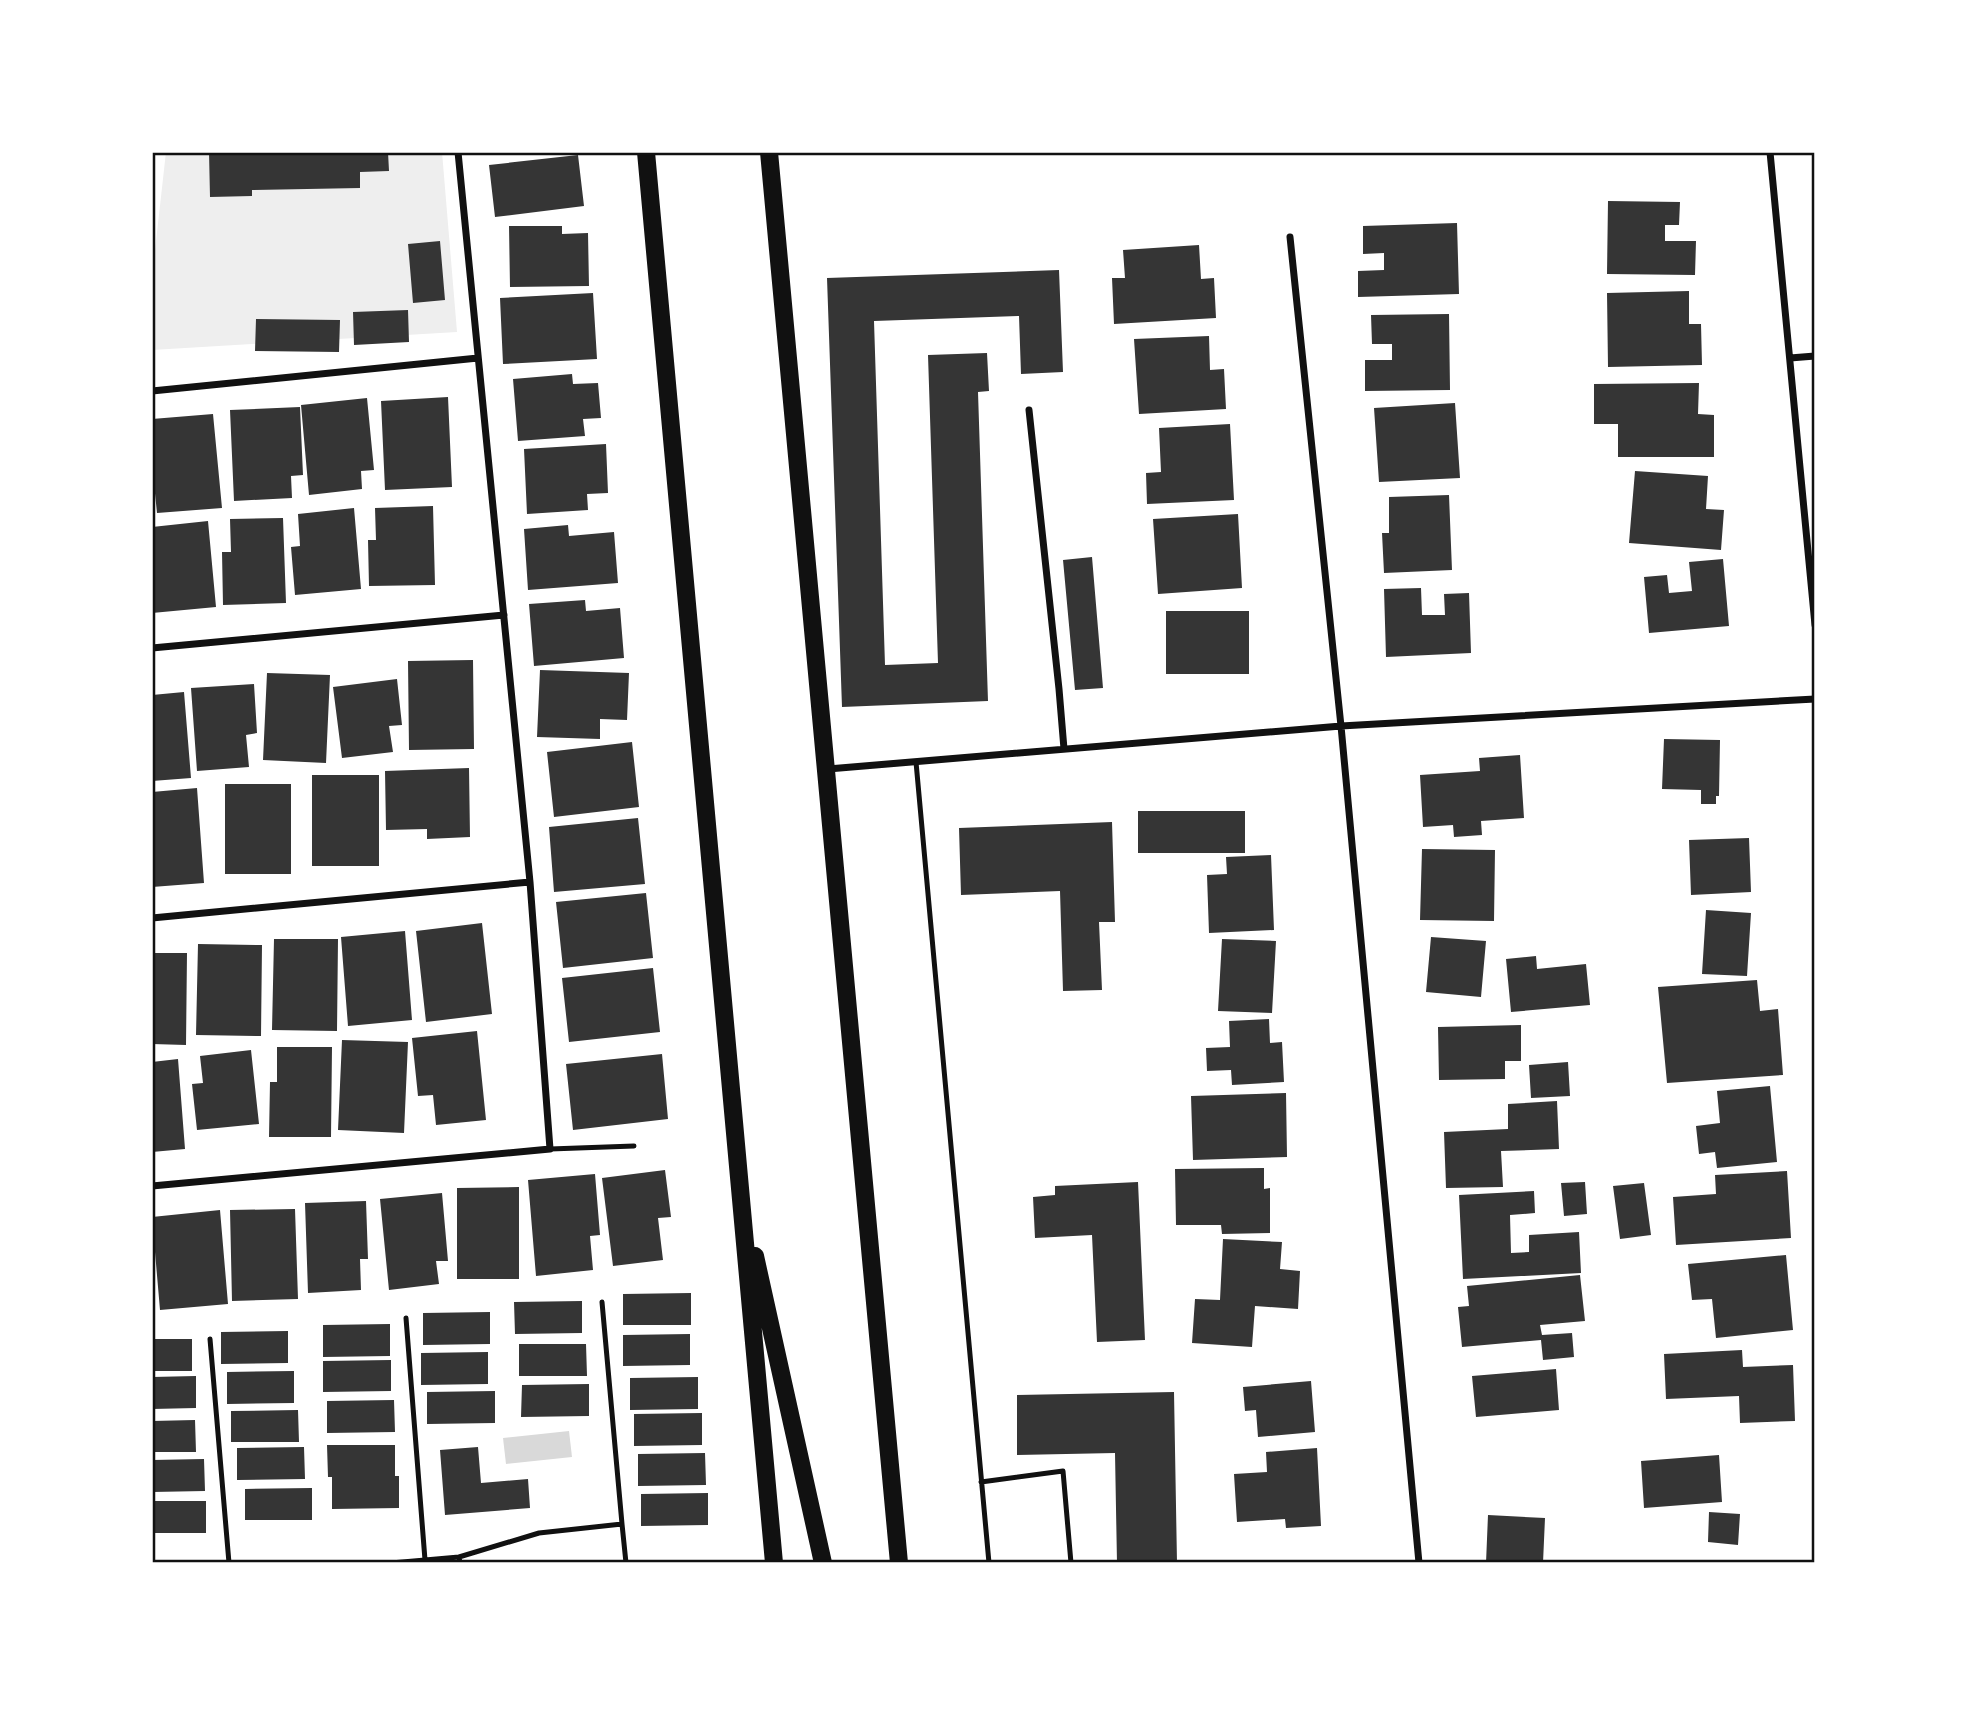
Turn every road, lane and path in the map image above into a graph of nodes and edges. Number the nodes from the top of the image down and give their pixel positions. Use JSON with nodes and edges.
{"nodes":[{"id":1,"x":458,"y":152,"type":"edge"},
{"id":2,"x":646,"y":152,"type":"edge"},
{"id":3,"x":769,"y":152,"type":"edge"},
{"id":4,"x":1770,"y":152,"type":"edge"},
{"id":5,"x":1290,"y":237,"type":"dead end"},
{"id":6,"x":1815,"y":356,"type":"edge"},
{"id":7,"x":478,"y":358,"type":"junction"},
{"id":8,"x":1790,"y":358,"type":"junction"},
{"id":9,"x":152,"y":391,"type":"edge"},
{"id":10,"x":1030,"y":410,"type":"dead end"},
{"id":11,"x":504,"y":615,"type":"junction"},
{"id":12,"x":1815,"y":625,"type":"edge"},
{"id":13,"x":152,"y":648,"type":"edge"},
{"id":14,"x":1815,"y":699,"type":"edge"},
{"id":15,"x":1341,"y":726,"type":"junction"},
{"id":16,"x":1064,"y":749,"type":"junction"},
{"id":17,"x":916,"y":762,"type":"junction"},
{"id":18,"x":824,"y":770,"type":"junction"},
{"id":19,"x":530,"y":882,"type":"junction"},
{"id":20,"x":152,"y":918,"type":"edge"},
{"id":21,"x":634,"y":1146,"type":"dead end"},
{"id":22,"x":550,"y":1149,"type":"junction"},
{"id":23,"x":738,"y":1184,"type":"junction"},
{"id":24,"x":152,"y":1186,"type":"edge"},
{"id":25,"x":602,"y":1302,"type":"dead end"},
{"id":26,"x":405,"y":1318,"type":"dead end"},
{"id":27,"x":210,"y":1339,"type":"dead end"},
{"id":28,"x":981,"y":1482,"type":"junction"},
{"id":29,"x":622,"y":1524,"type":"junction"},
{"id":30,"x":425,"y":1560,"type":"junction"},
{"id":31,"x":460,"y":1560,"type":"edge"},
{"id":32,"x":229,"y":1563,"type":"edge"},
{"id":33,"x":391,"y":1563,"type":"edge"},
{"id":34,"x":626,"y":1563,"type":"edge"},
{"id":35,"x":774,"y":1563,"type":"edge"},
{"id":36,"x":823,"y":1563,"type":"edge"},
{"id":37,"x":899,"y":1563,"type":"edge"},
{"id":38,"x":989,"y":1563,"type":"edge"},
{"id":39,"x":1071,"y":1563,"type":"edge"},
{"id":40,"x":1419,"y":1563,"type":"edge"}],
"edges":[{"from":1,"to":7,"type":"street"},
{"from":2,"to":23,"type":"main road"},
{"from":3,"to":18,"type":"main road"},
{"from":4,"to":8,"type":"street"},
{"from":5,"to":15,"type":"street"},
{"from":6,"to":8,"type":"street"},
{"from":7,"to":9,"type":"street"},
{"from":7,"to":11,"type":"street"},
{"from":8,"to":12,"type":"street"},
{"from":10,"to":16,"type":"street"},
{"from":11,"to":13,"type":"street"},
{"from":11,"to":19,"type":"street"},
{"from":14,"to":15,"type":"street"},
{"from":15,"to":16,"type":"street"},
{"from":15,"to":40,"type":"street"},
{"from":16,"to":17,"type":"street"},
{"from":17,"to":18,"type":"street"},
{"from":17,"to":28,"type":"lane"},
{"from":18,"to":37,"type":"main road"},
{"from":19,"to":20,"type":"street"},
{"from":19,"to":22,"type":"street"},
{"from":21,"to":22,"type":"lane"},
{"from":22,"to":24,"type":"street"},
{"from":23,"to":35,"type":"main road"},
{"from":23,"to":36,"type":"main road"},
{"from":25,"to":29,"type":"lane"},
{"from":26,"to":30,"type":"lane"},
{"from":27,"to":32,"type":"lane"},
{"from":28,"to":38,"type":"lane"},
{"from":28,"to":39,"type":"lane"},
{"from":29,"to":31,"type":"lane"},
{"from":29,"to":34,"type":"lane"},
{"from":30,"to":31,"type":"lane"},
{"from":30,"to":33,"type":"lane"}]}
